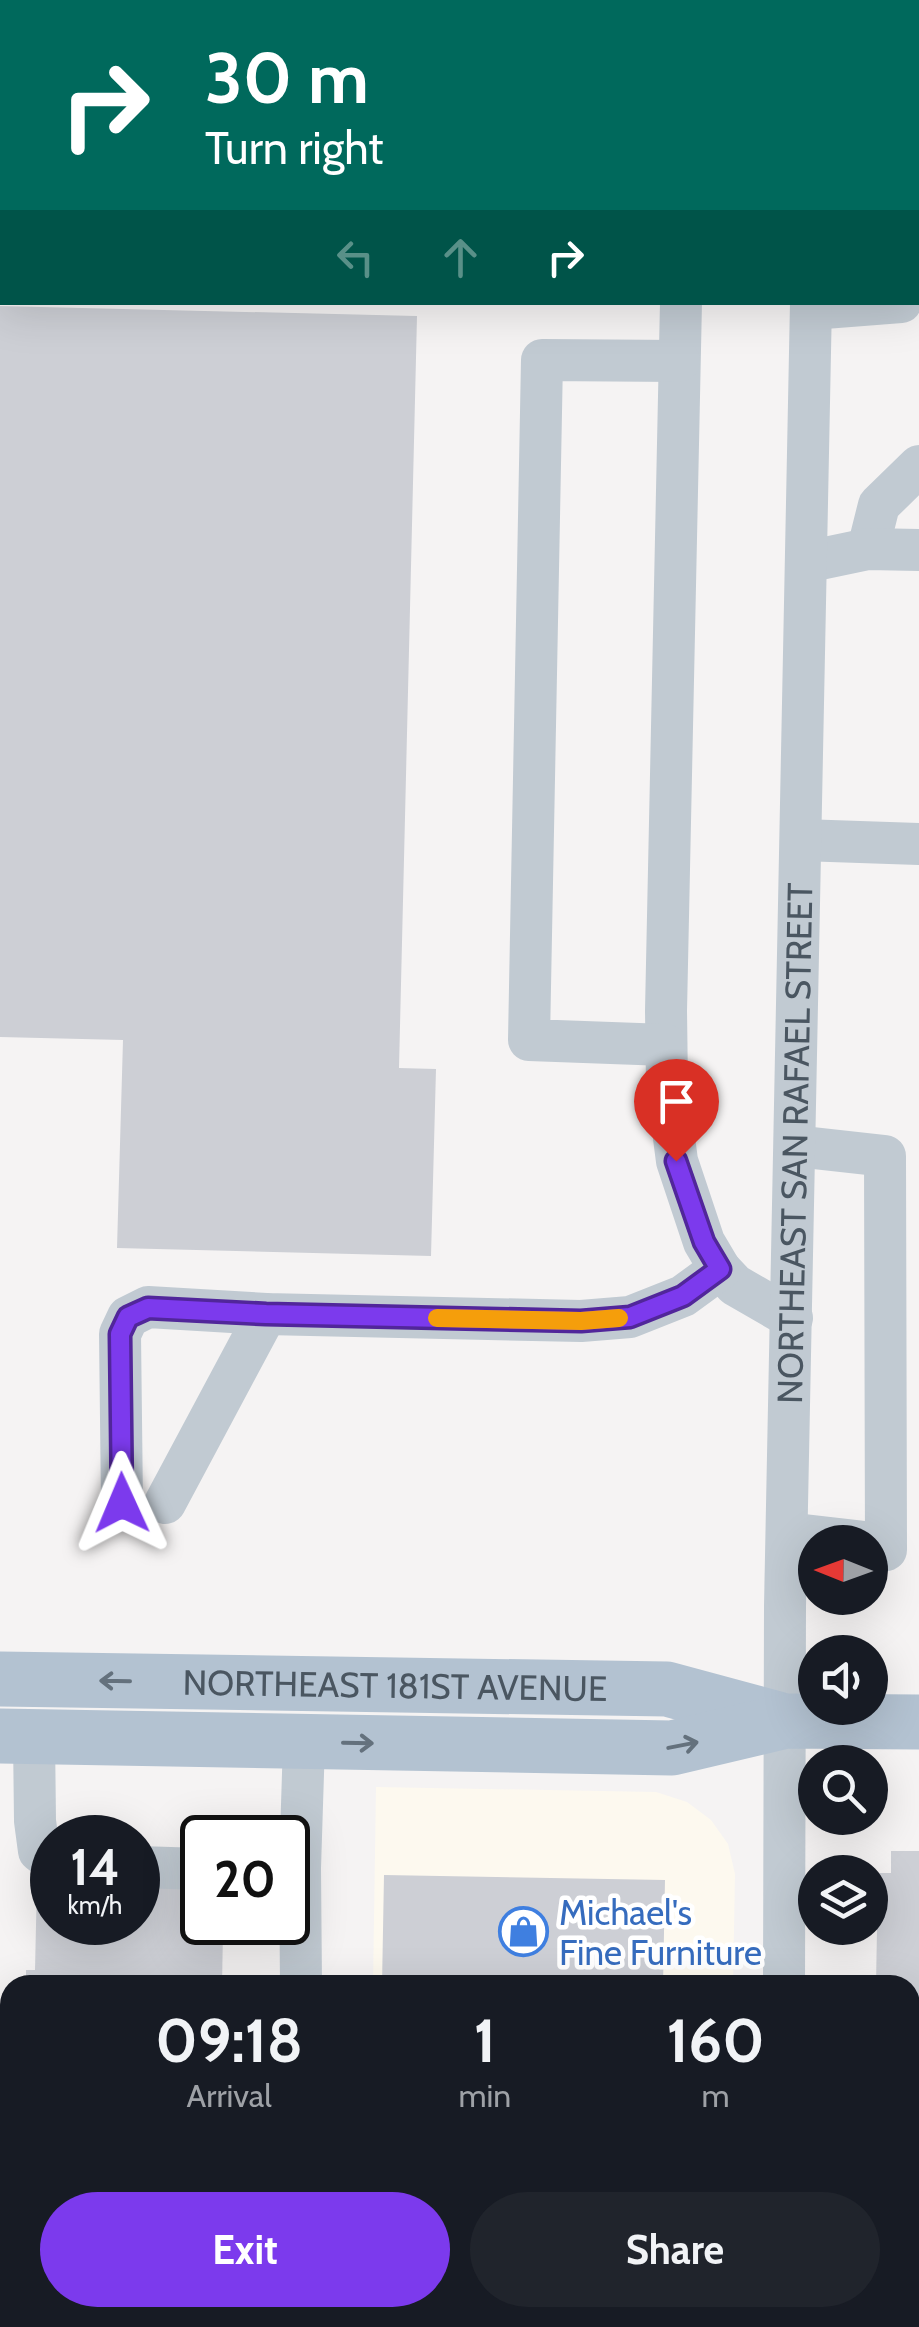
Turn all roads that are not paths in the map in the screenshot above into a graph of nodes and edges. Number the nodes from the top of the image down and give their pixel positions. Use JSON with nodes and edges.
{"nodes":[{"id":1,"x":680,"y":305,"type":"edge"},
{"id":2,"x":811,"y":306,"type":"edge"},
{"id":3,"x":679,"y":361,"type":"junction"},
{"id":4,"x":919,"y":466,"type":"edge"},
{"id":5,"x":868,"y":549,"type":"junction"},
{"id":6,"x":919,"y":550,"type":"edge"},
{"id":7,"x":806,"y":562,"type":"junction"},
{"id":8,"x":800,"y":840,"type":"junction"},
{"id":9,"x":919,"y":844,"type":"edge"},
{"id":10,"x":666,"y":1046,"type":"junction"},
{"id":11,"x":795,"y":1146,"type":"junction"},
{"id":12,"x":720,"y":1269,"type":"junction"},
{"id":13,"x":266,"y":1314,"type":"junction"},
{"id":14,"x":792,"y":1318,"type":"junction"},
{"id":15,"x":122,"y":1503,"type":"dead end"},
{"id":16,"x":165,"y":1503,"type":"dead end"},
{"id":17,"x":885,"y":1525,"type":"edge"},
{"id":18,"x":787,"y":1533,"type":"junction"},
{"id":19,"x":798,"y":1535,"type":"edge"},
{"id":20,"x":0,"y":1679,"type":"edge"},
{"id":21,"x":786,"y":1720,"type":"junction"},
{"id":22,"x":919,"y":1722,"type":"edge"},
{"id":23,"x":17,"y":1736,"type":"edge"},
{"id":24,"x":304,"y":1742,"type":"junction"},
{"id":25,"x":33,"y":1815,"type":"edge"},
{"id":26,"x":298,"y":1815,"type":"edge"},
{"id":27,"x":299,"y":1945,"type":"edge"},
{"id":28,"x":300,"y":1975,"type":"edge"},
{"id":29,"x":784,"y":1975,"type":"edge"}],
"edges":[{"from":1,"to":3,"type":"street"},
{"from":2,"to":7,"type":"street","name":"NORTHEAST SAN RAFAEL STREET"},
{"from":3,"to":10,"type":"street"},
{"from":3,"to":10,"type":"street"},
{"from":4,"to":5,"type":"street"},
{"from":5,"to":6,"type":"street"},
{"from":5,"to":7,"type":"street"},
{"from":7,"to":8,"type":"street","name":"NORTHEAST SAN RAFAEL STREET"},
{"from":8,"to":9,"type":"street"},
{"from":8,"to":11,"type":"street","name":"NORTHEAST SAN RAFAEL STREET"},
{"from":10,"to":12,"type":"street"},
{"from":11,"to":14,"type":"street","name":"NORTHEAST SAN RAFAEL STREET"},
{"from":11,"to":17,"type":"street"},
{"from":12,"to":13,"type":"street"},
{"from":12,"to":14,"type":"street"},
{"from":13,"to":15,"type":"street"},
{"from":13,"to":16,"type":"street"},
{"from":14,"to":18,"type":"street","name":"NORTHEAST SAN RAFAEL STREET"},
{"from":18,"to":19,"type":"street"},
{"from":18,"to":21,"type":"street","name":"NORTHEAST SAN RAFAEL STREET"},
{"from":21,"to":20,"type":"main road","name":"NORTHEAST 181ST AVENUE","one_way":true},
{"from":21,"to":22,"type":"main road","name":"NORTHEAST 181ST AVENUE"},
{"from":24,"to":21,"type":"main road","name":"NORTHEAST 181ST AVENUE","one_way":true},
{"from":21,"to":29,"type":"street","name":"NORTHEAST SAN RAFAEL STREET"},
{"from":23,"to":24,"type":"main road","name":"NORTHEAST 181ST AVENUE"},
{"from":23,"to":25,"type":"street"},
{"from":24,"to":26,"type":"street"},
{"from":27,"to":28,"type":"street"}]}
